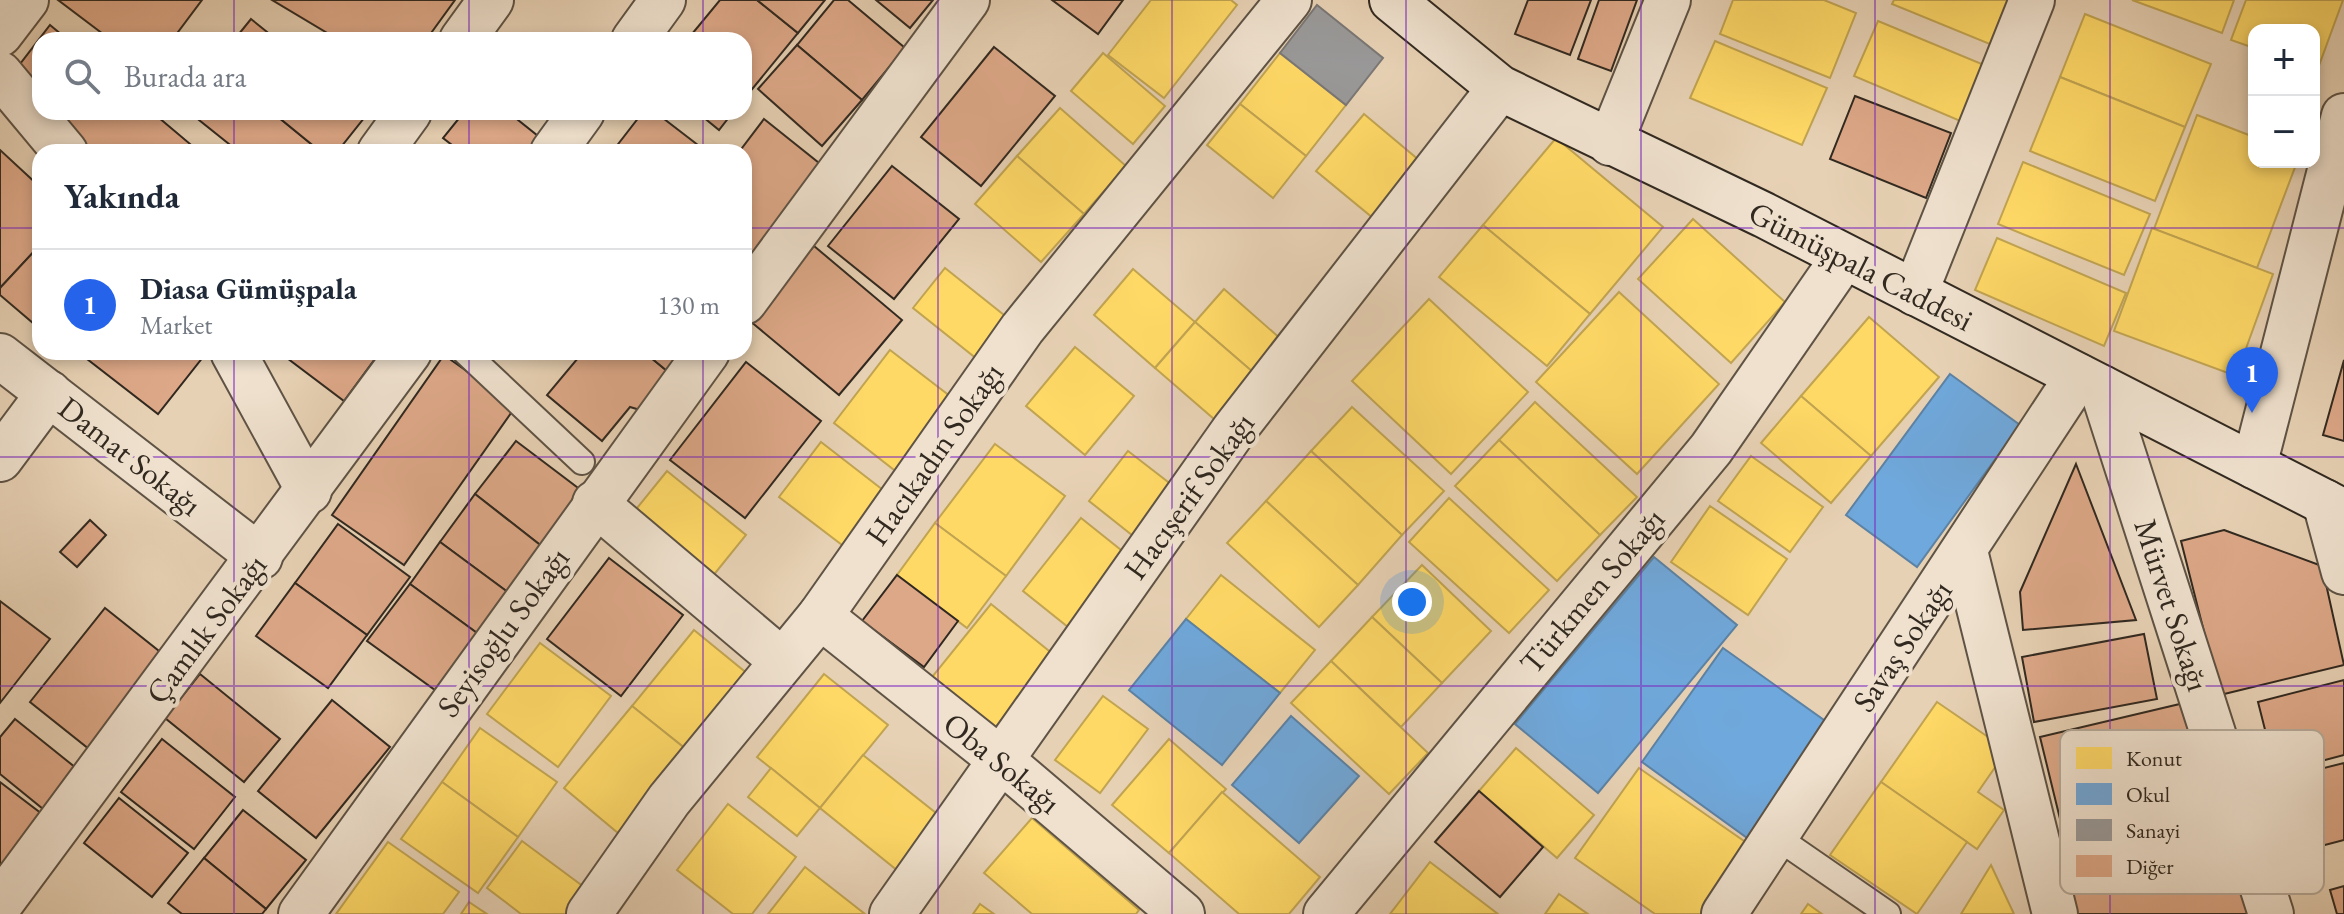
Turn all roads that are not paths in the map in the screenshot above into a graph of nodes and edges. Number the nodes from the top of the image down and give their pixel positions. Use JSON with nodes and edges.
{"nodes":[{"id":1,"x":26,"y":0,"type":"edge"},
{"id":2,"x":491,"y":0,"type":"edge"},
{"id":3,"x":663,"y":0,"type":"edge"},
{"id":4,"x":967,"y":0,"type":"edge"},
{"id":5,"x":1289,"y":0,"type":"edge"},
{"id":6,"x":1392,"y":0,"type":"edge"},
{"id":7,"x":1668,"y":0,"type":"edge"},
{"id":8,"x":2032,"y":0,"type":"edge"},
{"id":9,"x":468,"y":32,"type":"edge"},
{"id":10,"x":640,"y":32,"type":"edge"},
{"id":11,"x":0,"y":34,"type":"edge"},
{"id":12,"x":0,"y":74,"type":"edge"},
{"id":13,"x":1500,"y":88,"type":"junction"},
{"id":14,"x":32,"y":112,"type":"edge"},
{"id":15,"x":2344,"y":116,"type":"edge"},
{"id":16,"x":38,"y":120,"type":"edge"},
{"id":17,"x":403,"y":120,"type":"edge"},
{"id":18,"x":576,"y":120,"type":"edge"},
{"id":19,"x":1610,"y":143,"type":"junction"},
{"id":20,"x":58,"y":144,"type":"edge"},
{"id":21,"x":386,"y":144,"type":"edge"},
{"id":22,"x":559,"y":144,"type":"edge"},
{"id":23,"x":1844,"y":257,"type":"junction"},
{"id":24,"x":752,"y":291,"type":"edge"},
{"id":25,"x":1915,"y":293,"type":"junction"},
{"id":26,"x":0,"y":356,"type":"edge"},
{"id":27,"x":237,"y":360,"type":"edge"},
{"id":28,"x":403,"y":360,"type":"edge"},
{"id":29,"x":474,"y":360,"type":"edge"},
{"id":30,"x":701,"y":360,"type":"edge"},
{"id":31,"x":2090,"y":382,"type":"junction"},
{"id":32,"x":49,"y":393,"type":"junction"},
{"id":33,"x":0,"y":459,"type":"edge"},
{"id":34,"x":582,"y":462,"type":"dead end"},
{"id":35,"x":2254,"y":466,"type":"junction"},
{"id":36,"x":309,"y":491,"type":"junction"},
{"id":37,"x":595,"y":503,"type":"junction"},
{"id":38,"x":2334,"y":507,"type":"edge"},
{"id":39,"x":1965,"y":551,"type":"junction"},
{"id":40,"x":260,"y":557,"type":"junction"},
{"id":41,"x":2344,"y":572,"type":"edge"},
{"id":42,"x":820,"y":616,"type":"junction"},
{"id":43,"x":781,"y":660,"type":"junction"},
{"id":44,"x":2208,"y":730,"type":"edge"},
{"id":45,"x":1001,"y":760,"type":"junction"},
{"id":46,"x":1775,"y":836,"type":"junction"},
{"id":47,"x":2264,"y":894,"type":"edge"},
{"id":48,"x":0,"y":904,"type":"edge"},
{"id":49,"x":301,"y":914,"type":"edge"},
{"id":50,"x":589,"y":914,"type":"edge"},
{"id":51,"x":892,"y":914,"type":"edge"},
{"id":52,"x":1182,"y":914,"type":"edge"},
{"id":53,"x":1326,"y":914,"type":"edge"},
{"id":54,"x":1724,"y":914,"type":"edge"},
{"id":55,"x":1888,"y":914,"type":"edge"},
{"id":56,"x":2055,"y":914,"type":"edge"},
{"id":57,"x":2271,"y":914,"type":"edge"}],
"edges":[{"from":1,"to":11,"type":"street"},
{"from":2,"to":9,"type":"street"},
{"from":3,"to":10,"type":"street"},
{"from":4,"to":24,"type":"street"},
{"from":5,"to":42,"type":"street","name":"Hacıkadın Sokağı"},
{"from":6,"to":13,"type":"street","name":"Gümüşpala Caddesi"},
{"from":7,"to":19,"type":"street"},
{"from":8,"to":25,"type":"street"},
{"from":12,"to":14,"type":"street"},
{"from":13,"to":19,"type":"street","name":"Gümüşpala Caddesi"},
{"from":13,"to":45,"type":"street","name":"Hacışerif Sokağı"},
{"from":15,"to":35,"type":"street"},
{"from":16,"to":20,"type":"street"},
{"from":17,"to":21,"type":"street"},
{"from":18,"to":22,"type":"street"},
{"from":19,"to":23,"type":"street","name":"Gümüşpala Caddesi"},
{"from":23,"to":25,"type":"street","name":"Gümüşpala Caddesi"},
{"from":23,"to":53,"type":"street","name":"Türkmen Sokağı"},
{"from":25,"to":31,"type":"street","name":"Gümüşpala Caddesi"},
{"from":26,"to":32,"type":"street","name":"Damat Sokağı"},
{"from":27,"to":36,"type":"street"},
{"from":28,"to":36,"type":"street","name":"Çamlık Sokağı"},
{"from":29,"to":34,"type":"lane"},
{"from":30,"to":37,"type":"street","name":"Seyisoğlu Sokağı"},
{"from":31,"to":35,"type":"street","name":"Gümüşpala Caddesi"},
{"from":31,"to":39,"type":"street","name":"Savaş Sokağı"},
{"from":31,"to":44,"type":"street","name":"Mürvet Sokağı"},
{"from":32,"to":33,"type":"street"},
{"from":32,"to":40,"type":"street","name":"Damat Sokağı"},
{"from":35,"to":38,"type":"street","name":"Gümüşpala Caddesi"},
{"from":36,"to":40,"type":"street","name":"Çamlık Sokağı"},
{"from":37,"to":43,"type":"street"},
{"from":37,"to":49,"type":"street","name":"Seyisoğlu Sokağı"},
{"from":38,"to":41,"type":"street"},
{"from":39,"to":46,"type":"street","name":"Savaş Sokağı"},
{"from":39,"to":56,"type":"street"},
{"from":40,"to":48,"type":"street","name":"Çamlık Sokağı"},
{"from":42,"to":43,"type":"street","name":"Hacıkadın Sokağı"},
{"from":42,"to":45,"type":"street","name":"Oba Sokağı"},
{"from":43,"to":50,"type":"street","name":"Hacıkadın Sokağı"},
{"from":45,"to":51,"type":"street","name":"Hacışerif Sokağı"},
{"from":45,"to":52,"type":"street","name":"Oba Sokağı"},
{"from":46,"to":54,"type":"street","name":"Savaş Sokağı"},
{"from":46,"to":55,"type":"lane"},
{"from":47,"to":57,"type":"street","name":"Mürvet Sokağı"}]}
